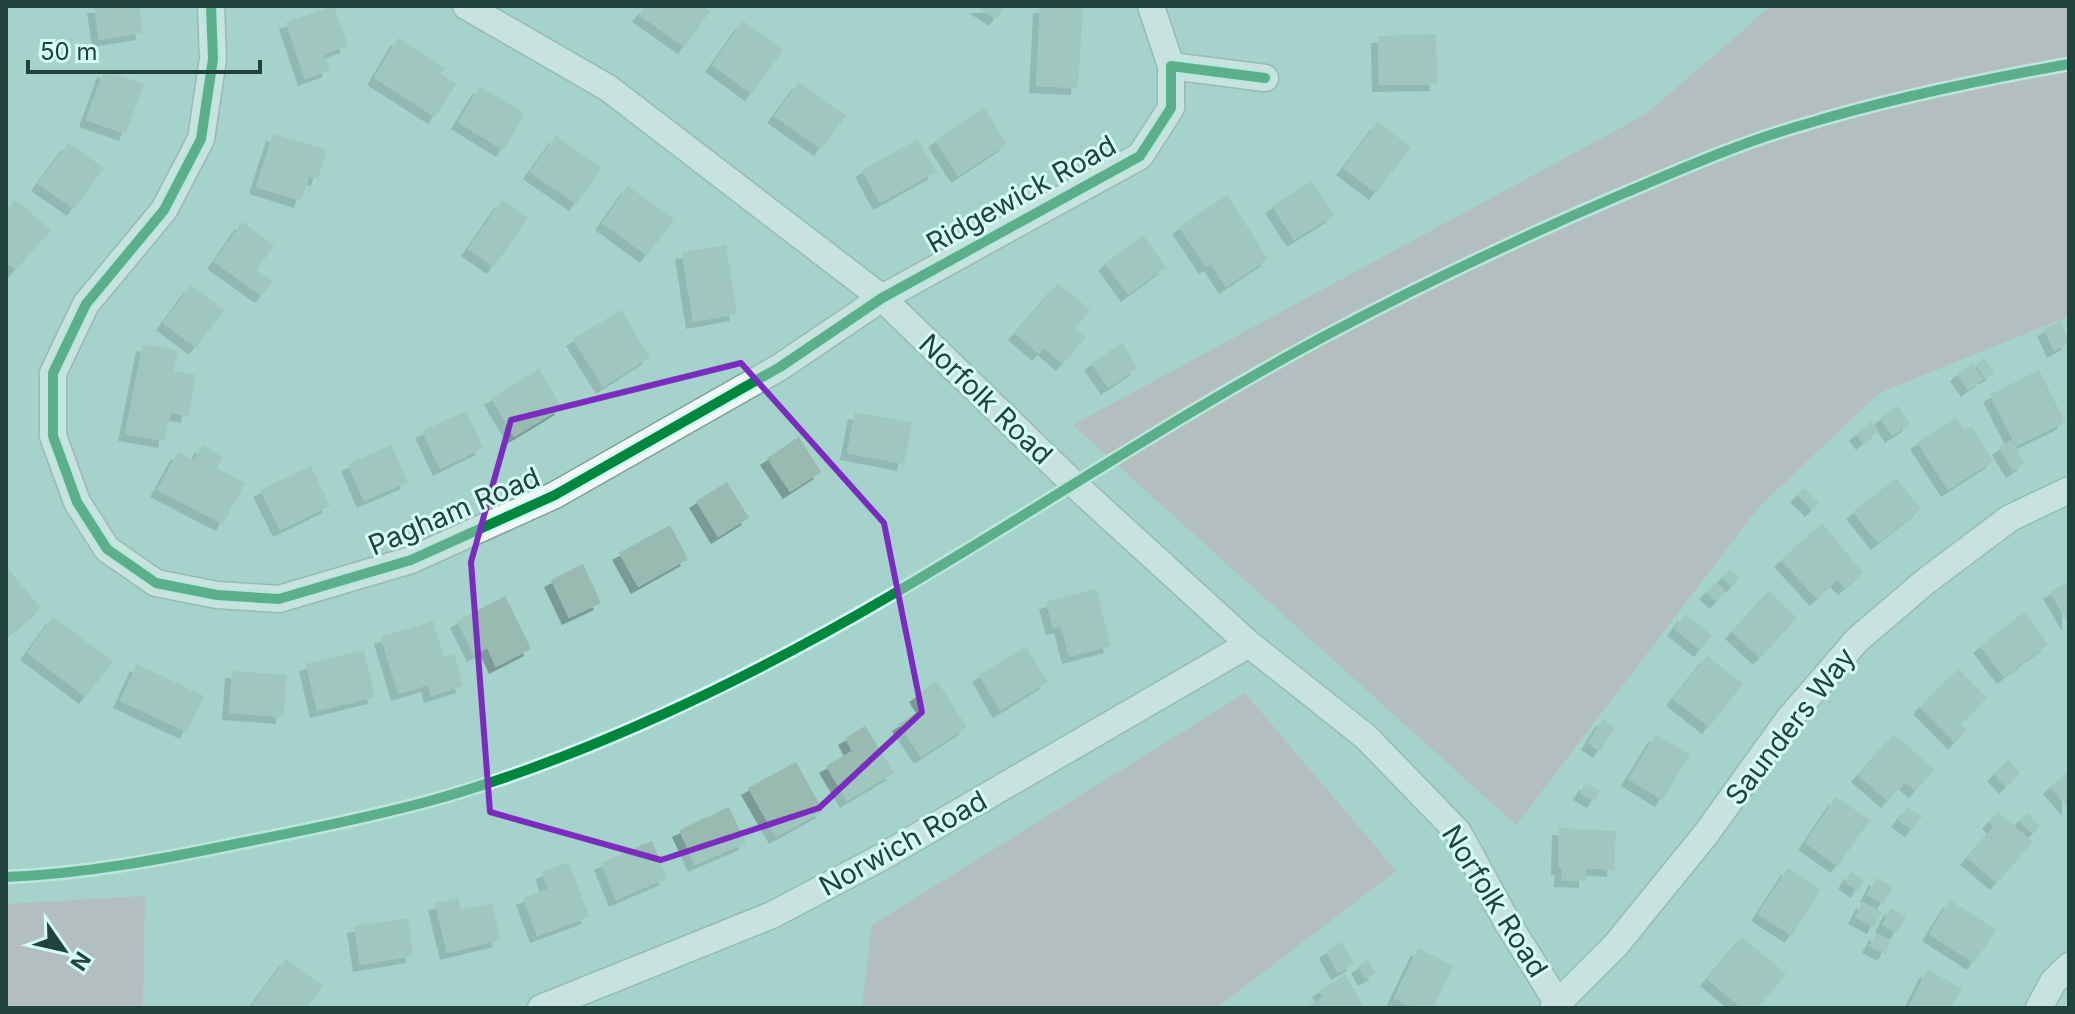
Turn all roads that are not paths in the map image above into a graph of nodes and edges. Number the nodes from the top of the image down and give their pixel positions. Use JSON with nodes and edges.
{"nodes":[{"id":1,"x":211,"y":6,"type":"edge"},
{"id":2,"x":466,"y":6,"type":"edge"},
{"id":3,"x":1151,"y":6,"type":"edge"},
{"id":4,"x":1171,"y":66,"type":"junction"},
{"id":5,"x":1265,"y":78,"type":"dead end"},
{"id":6,"x":882,"y":298,"type":"junction"},
{"id":7,"x":2069,"y":490,"type":"edge"},
{"id":8,"x":1249,"y":644,"type":"junction"},
{"id":9,"x":2069,"y":966,"type":"edge"},
{"id":10,"x":1558,"y":1007,"type":"edge"},
{"id":11,"x":541,"y":1008,"type":"edge"},
{"id":12,"x":2039,"y":1008,"type":"edge"}],
"edges":[{"from":1,"to":6,"type":"street","name":"Pagham Road"},
{"from":2,"to":6,"type":"street","name":"Norfolk Road"},
{"from":3,"to":4,"type":"street","name":"Ridgewick Road"},
{"from":4,"to":5,"type":"street"},
{"from":4,"to":6,"type":"street","name":"Ridgewick Road"},
{"from":6,"to":8,"type":"street","name":"Norfolk Road"},
{"from":7,"to":10,"type":"street","name":"Saunders Way"},
{"from":8,"to":10,"type":"street","name":"Norfolk Road"},
{"from":8,"to":11,"type":"street","name":"Norwich Road"},
{"from":9,"to":12,"type":"street"}]}
